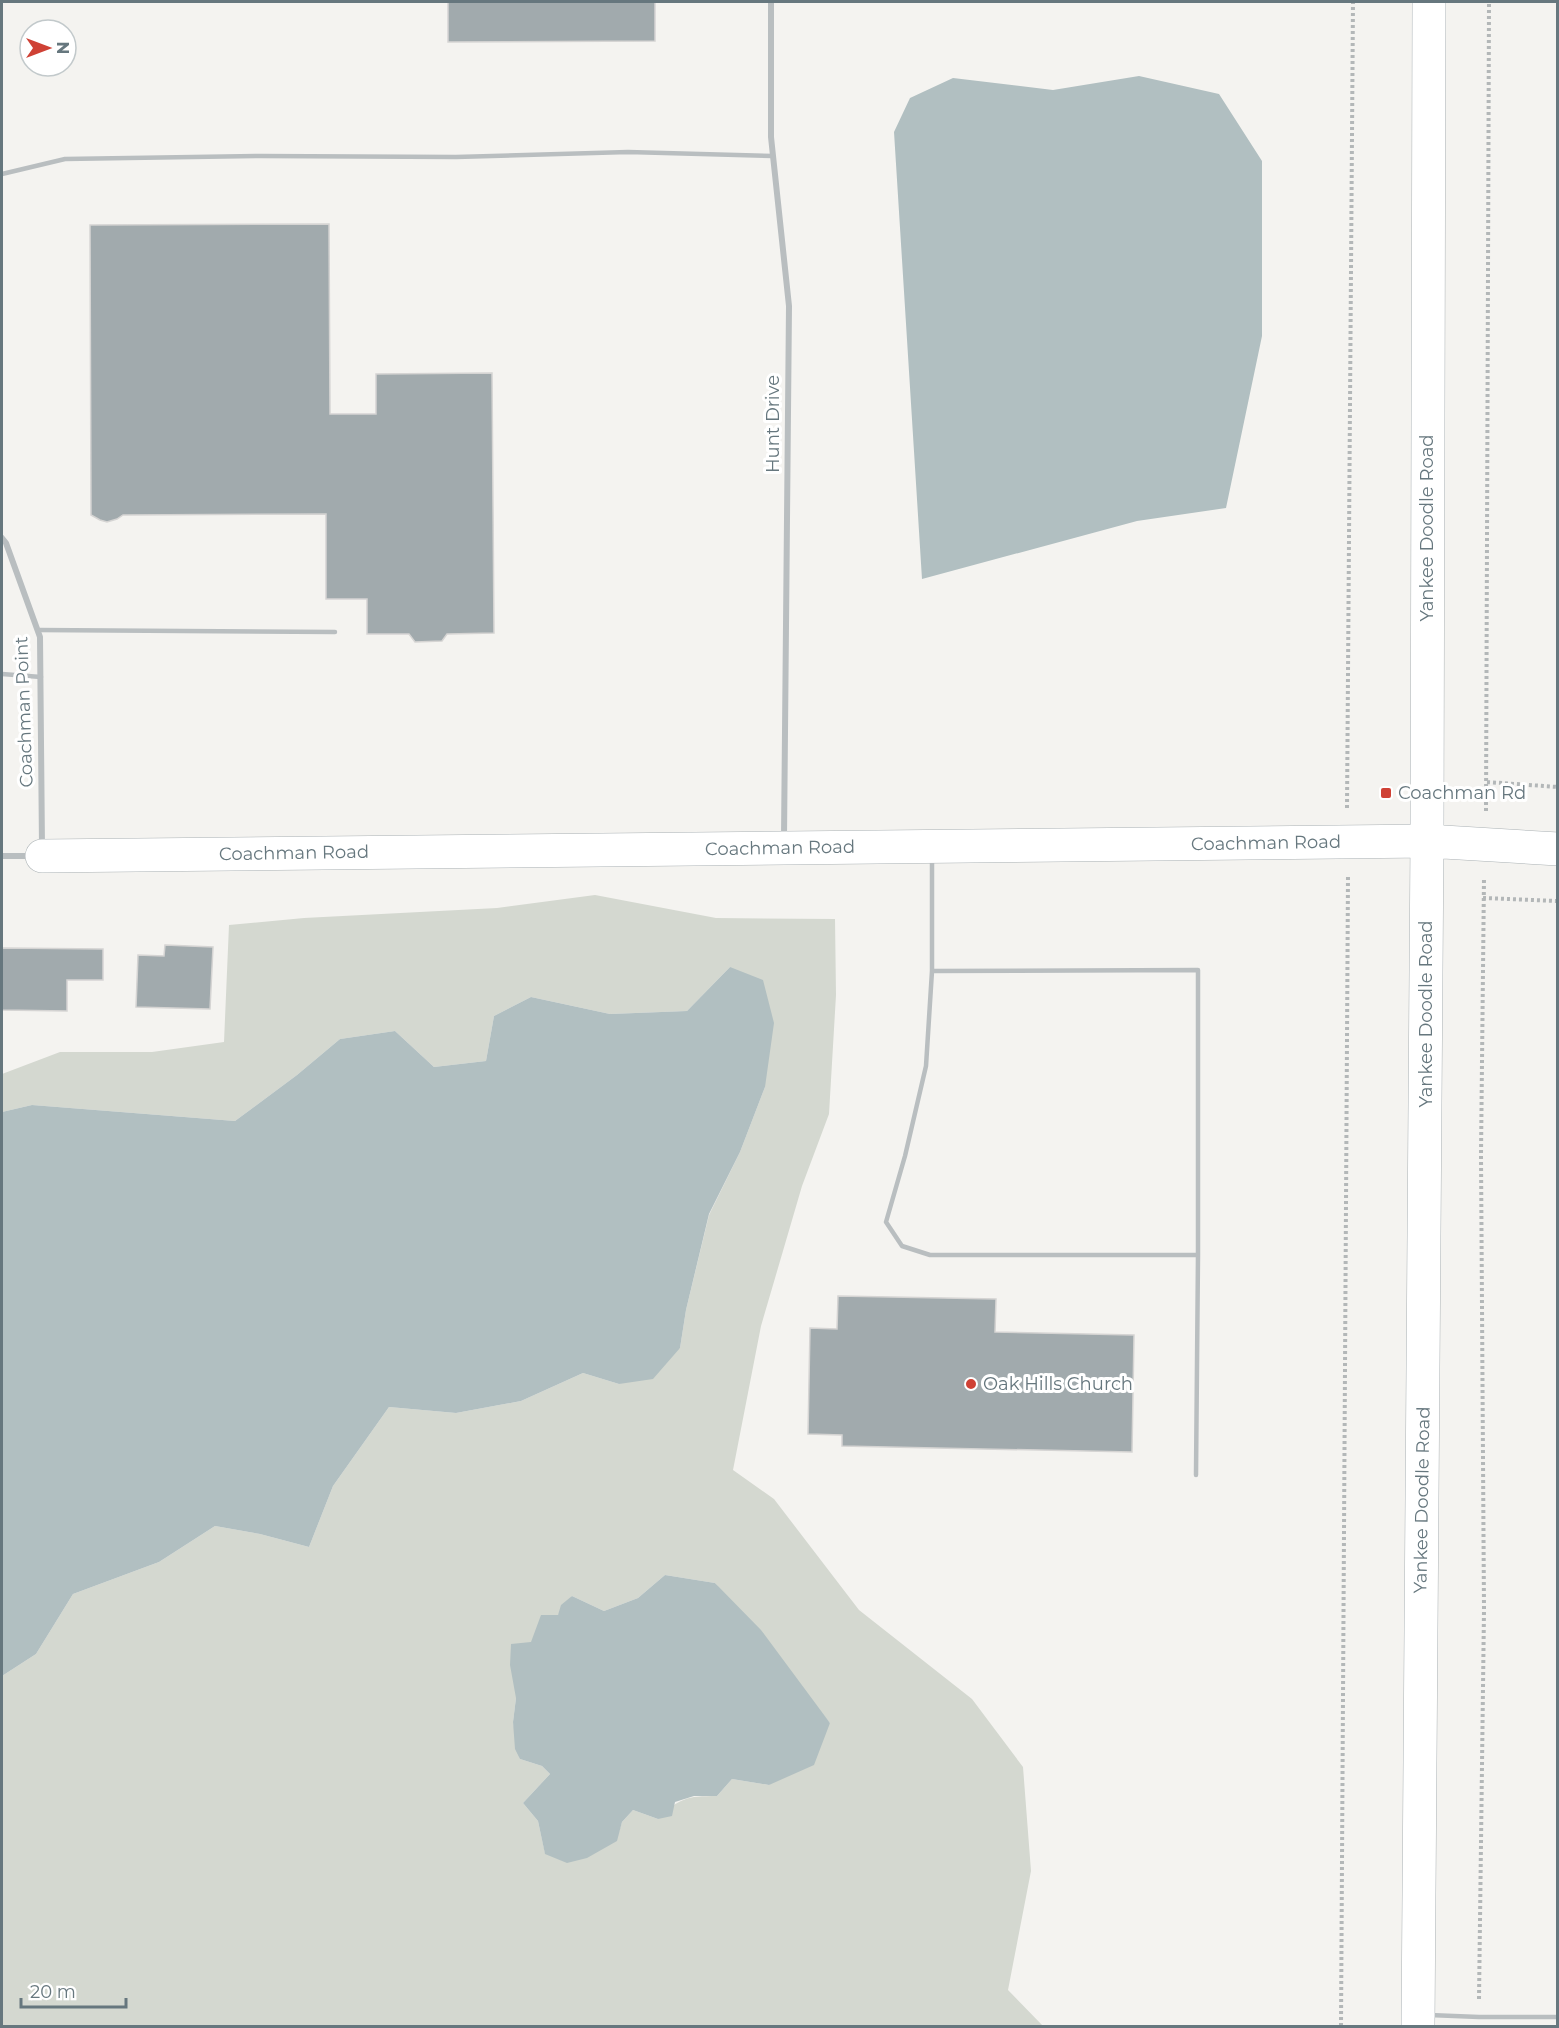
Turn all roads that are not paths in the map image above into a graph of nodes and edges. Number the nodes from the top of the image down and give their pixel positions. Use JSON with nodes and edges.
{"nodes":[{"id":1,"x":771,"y":2,"type":"edge"},
{"id":2,"x":1428,"y":2,"type":"edge"},
{"id":3,"x":773,"y":156,"type":"junction"},
{"id":4,"x":2,"y":174,"type":"edge"},
{"id":5,"x":2,"y":538,"type":"edge"},
{"id":6,"x":38,"y":630,"type":"junction"},
{"id":7,"x":334,"y":632,"type":"dead end"},
{"id":8,"x":2,"y":674,"type":"edge"},
{"id":9,"x":41,"y":677,"type":"junction"},
{"id":10,"x":1427,"y":841,"type":"junction"},
{"id":11,"x":932,"y":847,"type":"junction"},
{"id":12,"x":784,"y":848,"type":"junction"},
{"id":13,"x":1557,"y":849,"type":"edge"},
{"id":14,"x":2,"y":856,"type":"edge"},
{"id":15,"x":42,"y":856,"type":"junction"},
{"id":16,"x":932,"y":971,"type":"junction"},
{"id":17,"x":1198,"y":1255,"type":"junction"},
{"id":18,"x":1196,"y":1474,"type":"dead end"},
{"id":19,"x":1557,"y":2017,"type":"edge"},
{"id":20,"x":1418,"y":2020,"type":"edge"}],
"edges":[{"from":1,"to":3,"type":"street","name":"Hunt Drive"},
{"from":2,"to":10,"type":"main road","name":"Yankee Doodle Road"},
{"from":3,"to":4,"type":"lane"},
{"from":3,"to":12,"type":"street","name":"Hunt Drive"},
{"from":5,"to":6,"type":"street","name":"Coachman Point"},
{"from":6,"to":7,"type":"lane"},
{"from":6,"to":9,"type":"street","name":"Coachman Point"},
{"from":8,"to":9,"type":"lane"},
{"from":9,"to":15,"type":"street","name":"Coachman Point"},
{"from":10,"to":11,"type":"main road","name":"Coachman Road"},
{"from":10,"to":13,"type":"main road","name":"Coachman Road"},
{"from":10,"to":20,"type":"main road","name":"Yankee Doodle Road"},
{"from":11,"to":12,"type":"main road","name":"Coachman Road"},
{"from":11,"to":16,"type":"lane"},
{"from":12,"to":15,"type":"main road","name":"Coachman Road"},
{"from":14,"to":15,"type":"street","name":"Coachman Road"},
{"from":16,"to":17,"type":"lane"},
{"from":16,"to":17,"type":"lane"},
{"from":17,"to":18,"type":"lane"},
{"from":19,"to":20,"type":"lane"}]}
